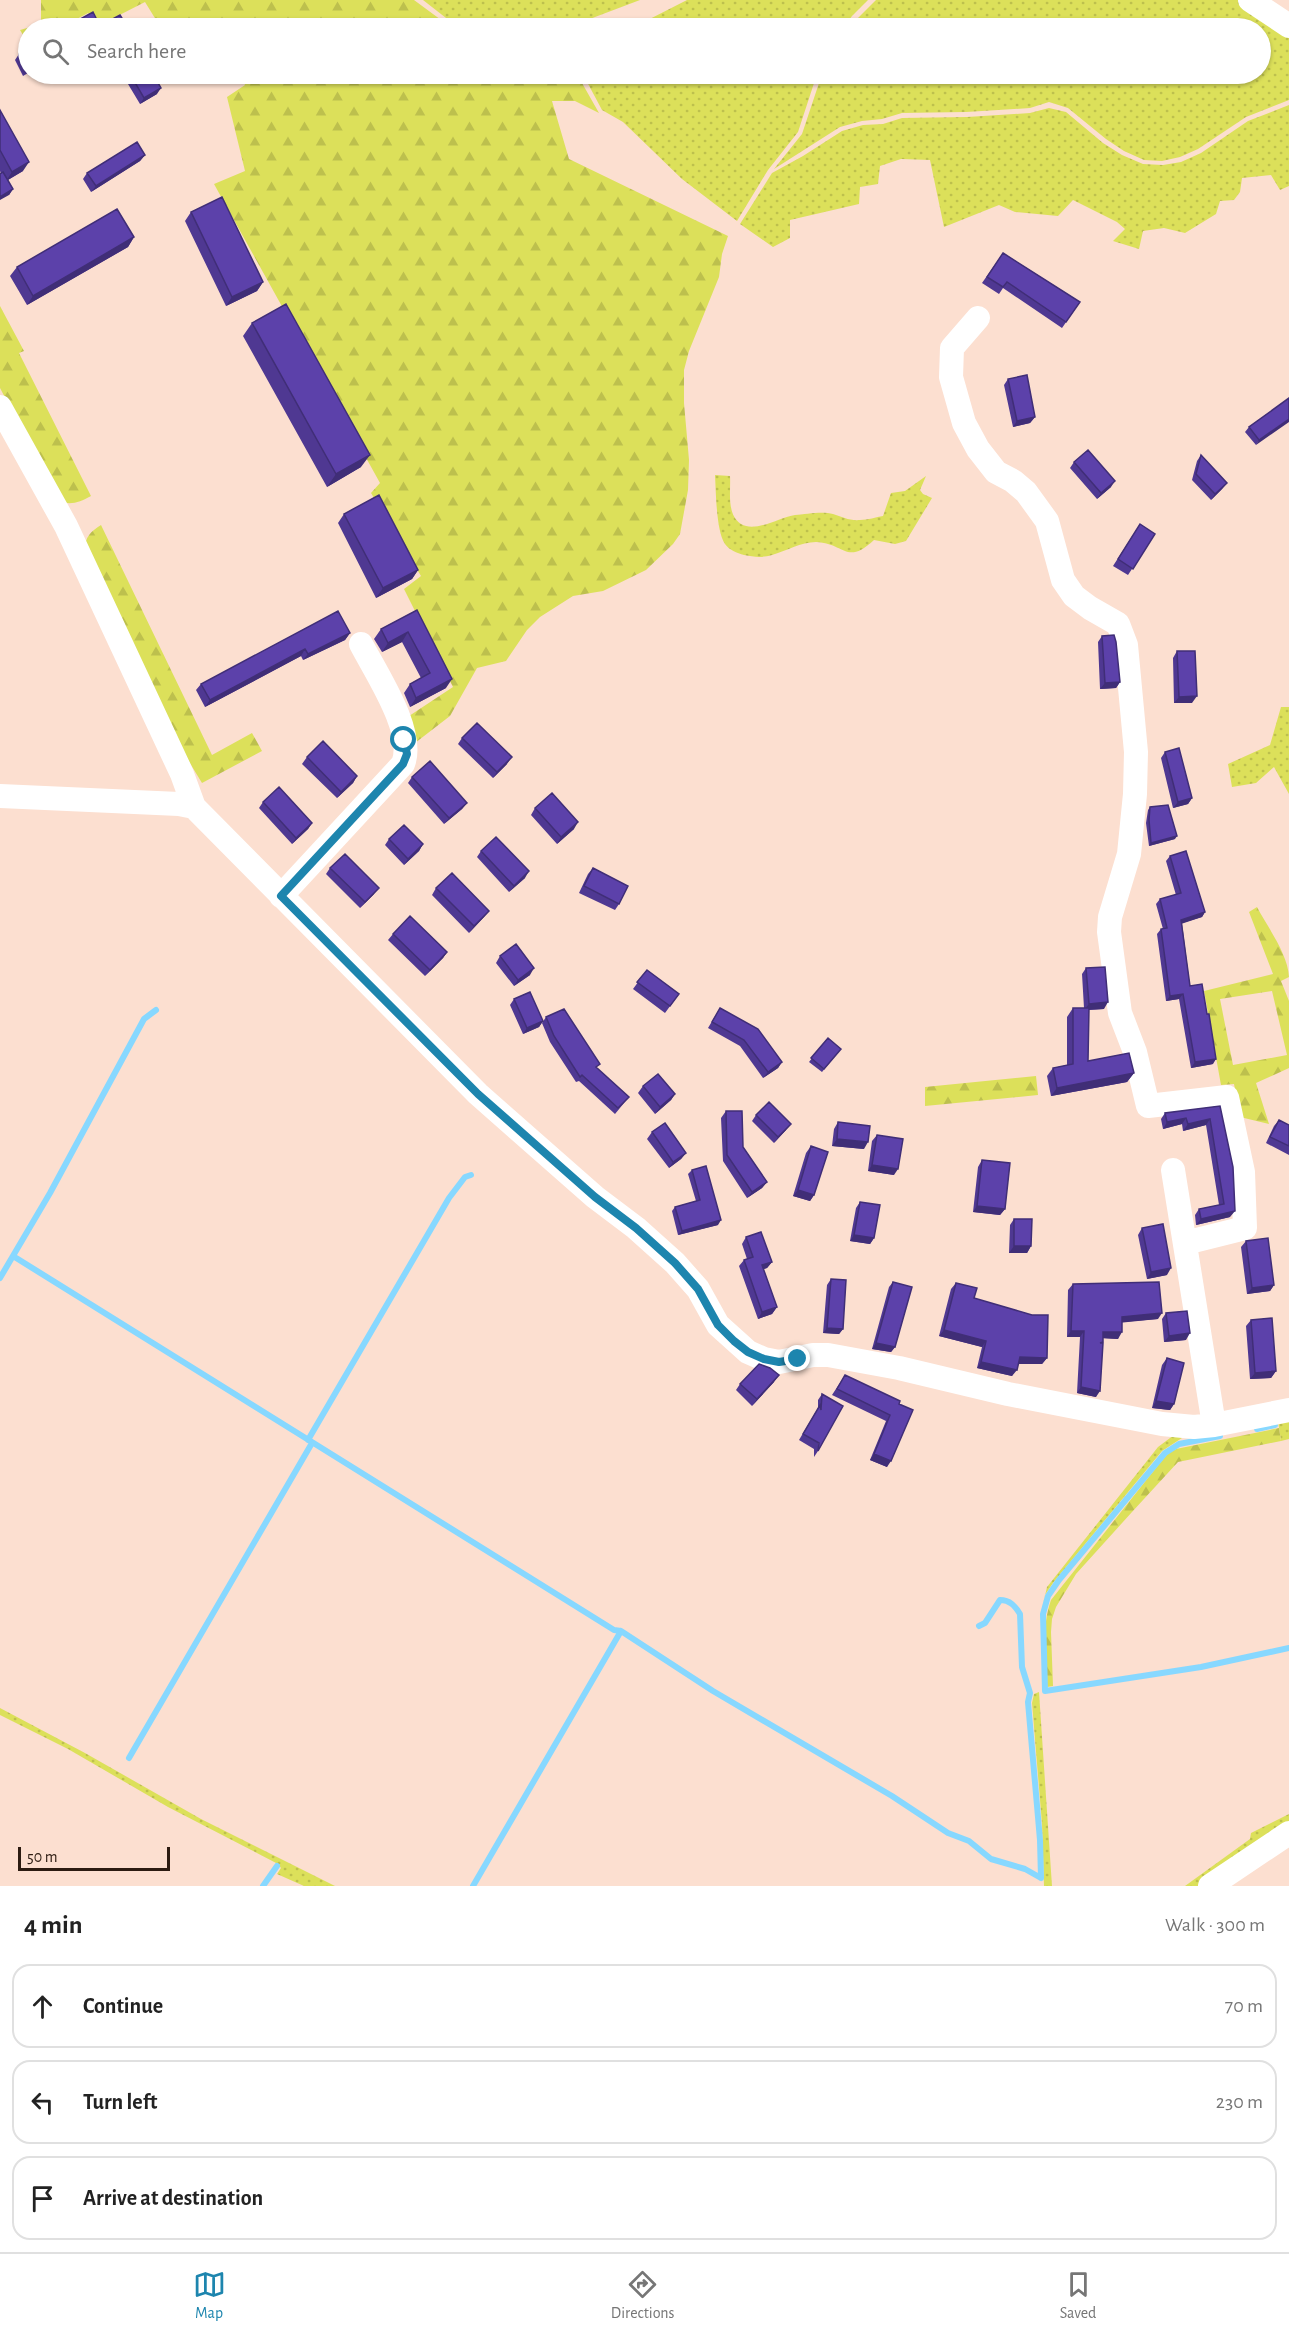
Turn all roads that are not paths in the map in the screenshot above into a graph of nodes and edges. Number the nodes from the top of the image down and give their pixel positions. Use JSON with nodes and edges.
{"nodes":[{"id":1,"x":1250,"y":0,"type":"edge"},
{"id":2,"x":1289,"y":26,"type":"edge"},
{"id":3,"x":978,"y":318,"type":"dead end"},
{"id":4,"x":0,"y":406,"type":"edge"},
{"id":5,"x":361,"y":644,"type":"dead end"},
{"id":6,"x":0,"y":796,"type":"edge"},
{"id":7,"x":194,"y":807,"type":"junction"},
{"id":8,"x":281,"y":896,"type":"junction"},
{"id":9,"x":1173,"y":1170,"type":"dead end"},
{"id":10,"x":1185,"y":1243,"type":"junction"},
{"id":11,"x":1289,"y":1410,"type":"edge"},
{"id":12,"x":1214,"y":1425,"type":"junction"},
{"id":13,"x":1289,"y":1833,"type":"edge"},
{"id":14,"x":1210,"y":1886,"type":"edge"}],
"edges":[{"from":1,"to":2,"type":"street"},
{"from":3,"to":10,"type":"street"},
{"from":4,"to":7,"type":"street"},
{"from":5,"to":8,"type":"street"},
{"from":6,"to":7,"type":"street"},
{"from":7,"to":8,"type":"street"},
{"from":8,"to":12,"type":"street"},
{"from":9,"to":10,"type":"street"},
{"from":10,"to":12,"type":"street"},
{"from":11,"to":12,"type":"street"},
{"from":13,"to":14,"type":"street"}]}
